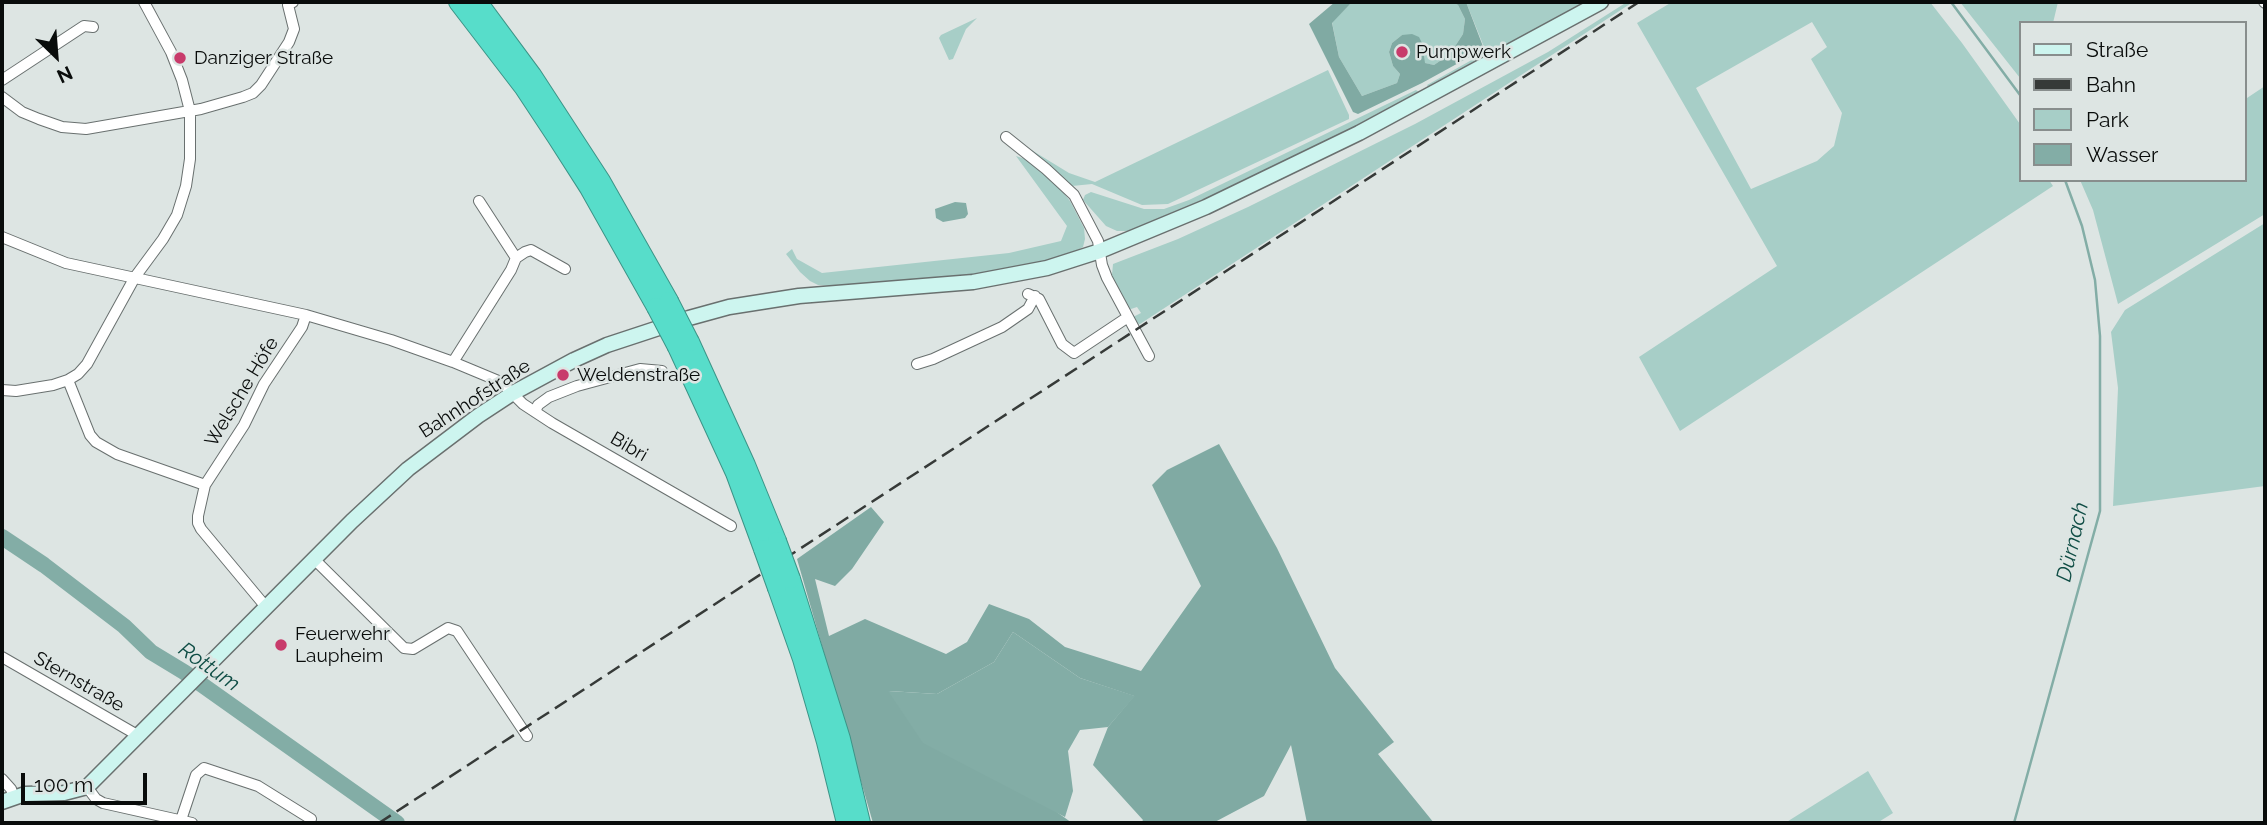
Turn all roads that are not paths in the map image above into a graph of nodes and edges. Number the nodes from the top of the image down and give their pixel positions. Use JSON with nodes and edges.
{"nodes":[{"id":1,"x":144,"y":2,"type":"edge"},
{"id":2,"x":458,"y":2,"type":"edge"},
{"id":3,"x":478,"y":2,"type":"edge"},
{"id":4,"x":1601,"y":2,"type":"edge"},
{"id":5,"x":289,"y":3,"type":"edge"},
{"id":6,"x":93,"y":27,"type":"dead end"},
{"id":7,"x":2,"y":80,"type":"edge"},
{"id":8,"x":2,"y":97,"type":"edge"},
{"id":9,"x":190,"y":111,"type":"junction"},
{"id":10,"x":1006,"y":137,"type":"dead end"},
{"id":11,"x":479,"y":201,"type":"dead end"},
{"id":12,"x":2,"y":237,"type":"edge"},
{"id":13,"x":1100,"y":251,"type":"junction"},
{"id":14,"x":516,"y":258,"type":"junction"},
{"id":15,"x":565,"y":269,"type":"dead end"},
{"id":16,"x":135,"y":277,"type":"junction"},
{"id":17,"x":663,"y":304,"type":"junction"},
{"id":18,"x":306,"y":315,"type":"junction"},
{"id":19,"x":1128,"y":317,"type":"junction"},
{"id":20,"x":1149,"y":356,"type":"dead end"},
{"id":21,"x":453,"y":362,"type":"junction"},
{"id":22,"x":917,"y":364,"type":"dead end"},
{"id":23,"x":662,"y":371,"type":"dead end"},
{"id":24,"x":68,"y":380,"type":"junction"},
{"id":25,"x":2,"y":390,"type":"edge"},
{"id":26,"x":513,"y":393,"type":"junction"},
{"id":27,"x":535,"y":412,"type":"junction"},
{"id":28,"x":205,"y":485,"type":"junction"},
{"id":29,"x":731,"y":526,"type":"dead end"},
{"id":30,"x":314,"y":559,"type":"junction"},
{"id":31,"x":784,"y":584,"type":"junction"},
{"id":32,"x":266,"y":607,"type":"junction"},
{"id":33,"x":2,"y":657,"type":"edge"},
{"id":34,"x":139,"y":736,"type":"junction"},
{"id":35,"x":527,"y":736,"type":"dead end"},
{"id":36,"x":2,"y":779,"type":"edge"},
{"id":37,"x":87,"y":787,"type":"junction"},
{"id":38,"x":8,"y":800,"type":"edge"},
{"id":39,"x":311,"y":820,"type":"dead end"},
{"id":40,"x":186,"y":821,"type":"edge"},
{"id":41,"x":846,"y":823,"type":"edge"},
{"id":42,"x":861,"y":823,"type":"edge"}],
"edges":[{"from":1,"to":9,"type":"street"},
{"from":2,"to":17,"type":"highway"},
{"from":3,"to":17,"type":"highway"},
{"from":4,"to":13,"type":"main road","name":"Bahnhofstraße"},
{"from":5,"to":9,"type":"street"},
{"from":6,"to":7,"type":"street"},
{"from":8,"to":9,"type":"street"},
{"from":9,"to":16,"type":"street"},
{"from":10,"to":13,"type":"street"},
{"from":11,"to":14,"type":"street"},
{"from":12,"to":16,"type":"street"},
{"from":13,"to":19,"type":"street"},
{"from":13,"to":26,"type":"main road","name":"Bahnhofstraße"},
{"from":14,"to":15,"type":"street"},
{"from":14,"to":21,"type":"street"},
{"from":16,"to":18,"type":"street"},
{"from":16,"to":24,"type":"street"},
{"from":17,"to":31,"type":"highway","bridge":true},
{"from":18,"to":21,"type":"street"},
{"from":18,"to":28,"type":"street","name":"Welsche Höfe"},
{"from":19,"to":20,"type":"street"},
{"from":19,"to":22,"type":"street"},
{"from":21,"to":26,"type":"street"},
{"from":23,"to":27,"type":"street","name":"Bahnhofstraße"},
{"from":24,"to":25,"type":"street"},
{"from":24,"to":28,"type":"street"},
{"from":26,"to":27,"type":"street","name":"Bibri"},
{"from":26,"to":30,"type":"main road","name":"Bahnhofstraße"},
{"from":27,"to":29,"type":"street","name":"Bibri"},
{"from":28,"to":32,"type":"street","name":"Welsche Höfe"},
{"from":30,"to":32,"type":"main road","name":"Bahnhofstraße"},
{"from":30,"to":35,"type":"street"},
{"from":31,"to":41,"type":"highway"},
{"from":31,"to":42,"type":"highway"},
{"from":32,"to":34,"type":"main road","name":"Bahnhofstraße"},
{"from":33,"to":34,"type":"street","name":"Sternstraße"},
{"from":34,"to":37,"type":"main road","name":"Bahnhofstraße"},
{"from":36,"to":38,"type":"street"},
{"from":37,"to":38,"type":"main road"},
{"from":37,"to":40,"type":"street"},
{"from":39,"to":40,"type":"street"}]}
